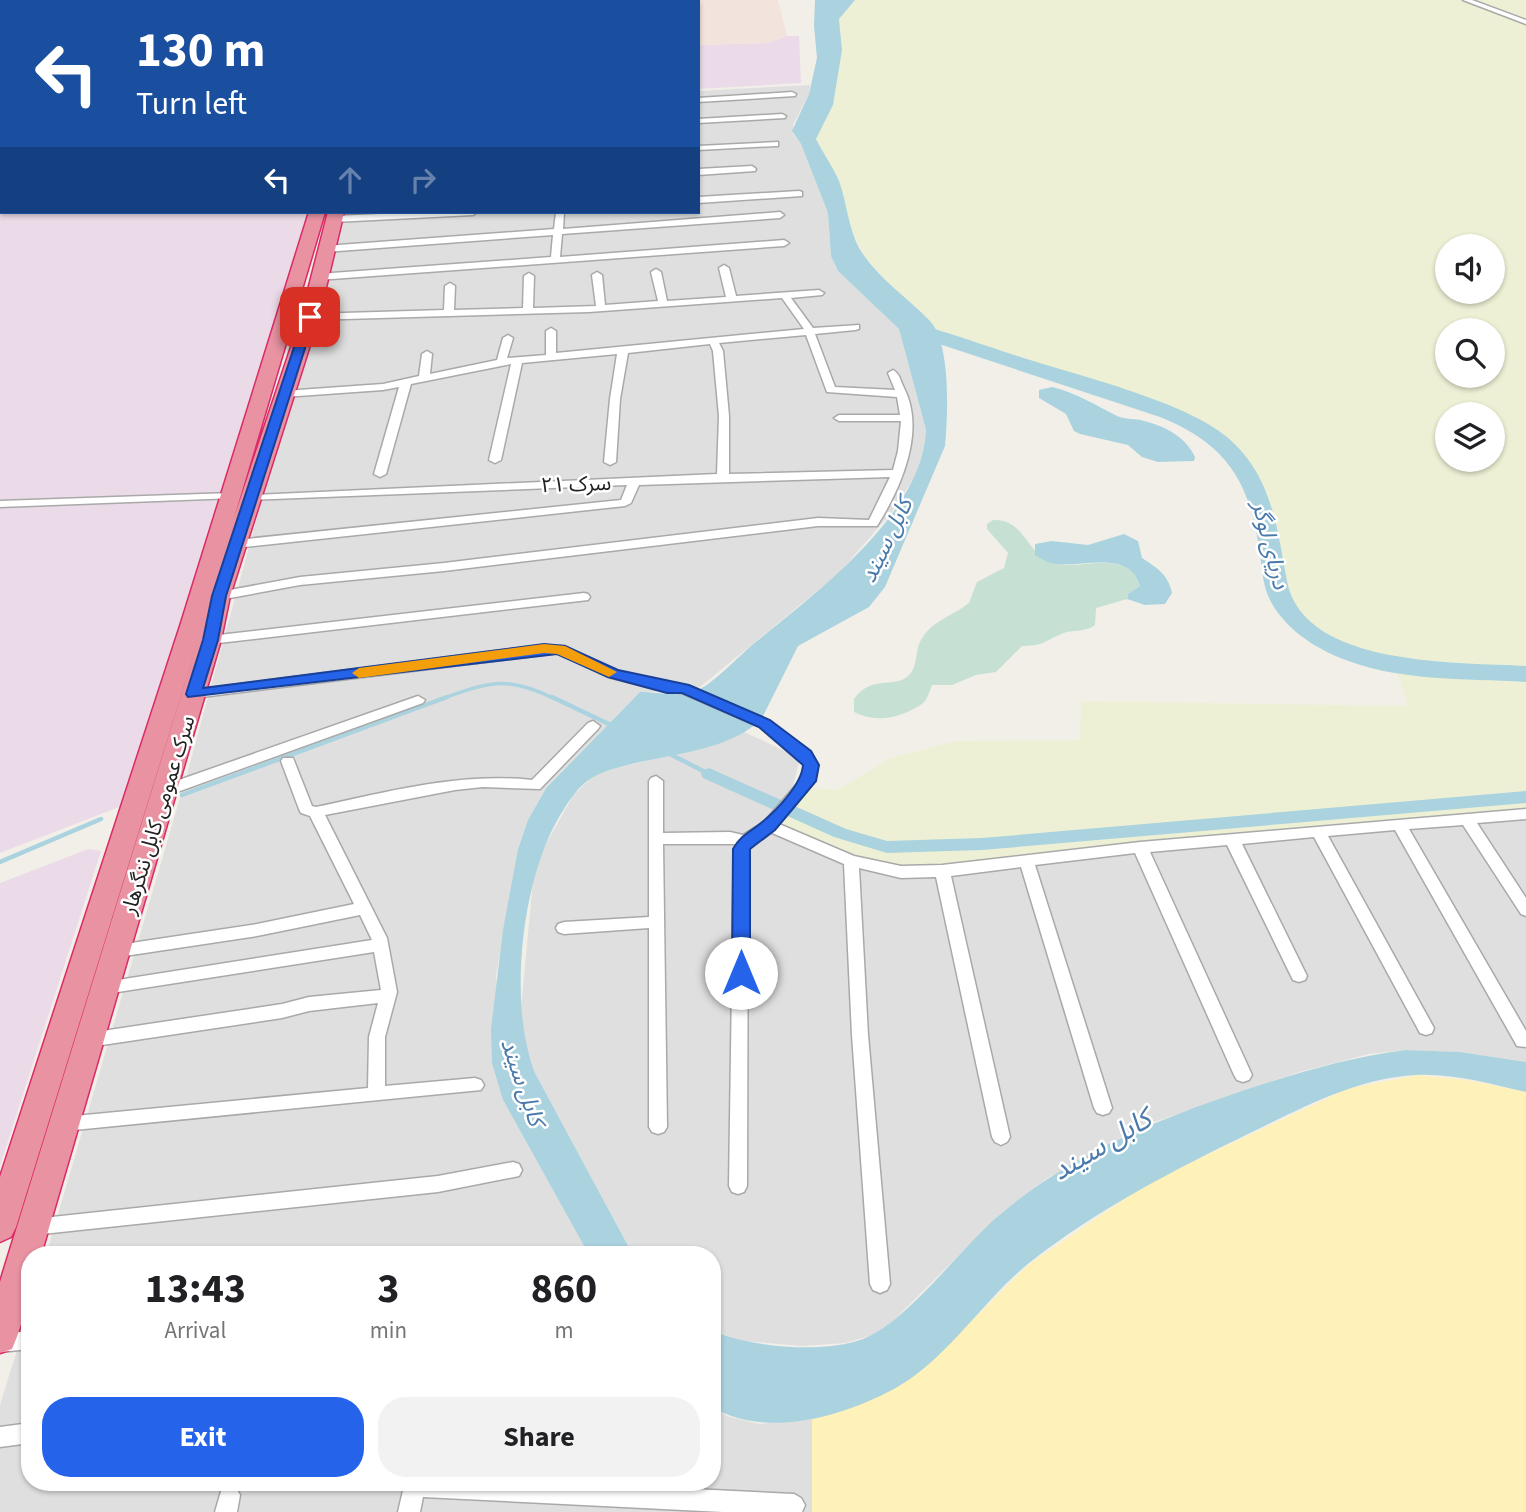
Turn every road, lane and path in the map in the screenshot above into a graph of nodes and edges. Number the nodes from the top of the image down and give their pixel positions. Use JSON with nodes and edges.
{"nodes":[{"id":1,"x":1466,"y":0,"type":"edge"},
{"id":2,"x":1526,"y":22,"type":"edge"},
{"id":3,"x":792,"y":94,"type":"dead end"},
{"id":4,"x":700,"y":100,"type":"edge"},
{"id":5,"x":782,"y":116,"type":"dead end"},
{"id":6,"x":700,"y":121,"type":"edge"},
{"id":7,"x":775,"y":144,"type":"dead end"},
{"id":8,"x":700,"y":148,"type":"edge"},
{"id":9,"x":752,"y":169,"type":"dead end"},
{"id":10,"x":700,"y":172,"type":"edge"},
{"id":11,"x":799,"y":194,"type":"dead end"},
{"id":12,"x":700,"y":200,"type":"edge"},
{"id":13,"x":329,"y":214,"type":"edge"},
{"id":14,"x":560,"y":214,"type":"edge"},
{"id":15,"x":780,"y":215,"type":"dead end"},
{"id":16,"x":557,"y":232,"type":"junction"},
{"id":17,"x":785,"y":243,"type":"dead end"},
{"id":18,"x":325,"y":249,"type":"junction"},
{"id":19,"x":555,"y":259,"type":"junction"},
{"id":20,"x":724,"y":268,"type":"dead end"},
{"id":21,"x":656,"y":272,"type":"dead end"},
{"id":22,"x":597,"y":275,"type":"dead end"},
{"id":23,"x":528,"y":276,"type":"dead end"},
{"id":24,"x":318,"y":277,"type":"junction"},
{"id":25,"x":450,"y":286,"type":"dead end"},
{"id":26,"x":819,"y":293,"type":"dead end"},
{"id":27,"x":786,"y":297,"type":"junction"},
{"id":28,"x":732,"y":300,"type":"junction"},
{"id":29,"x":663,"y":303,"type":"junction"},
{"id":30,"x":601,"y":308,"type":"junction"},
{"id":31,"x":528,"y":310,"type":"junction"},
{"id":32,"x":449,"y":313,"type":"junction"},
{"id":33,"x":310,"y":317,"type":"junction"},
{"id":34,"x":855,"y":327,"type":"dead end"},
{"id":35,"x":551,"y":331,"type":"dead end"},
{"id":36,"x":809,"y":332,"type":"junction"},
{"id":37,"x":508,"y":338,"type":"dead end"},
{"id":38,"x":714,"y":343,"type":"junction"},
{"id":39,"x":623,"y":349,"type":"junction"},
{"id":40,"x":427,"y":354,"type":"dead end"},
{"id":41,"x":551,"y":357,"type":"junction"},
{"id":42,"x":517,"y":361,"type":"junction"},
{"id":43,"x":501,"y":362,"type":"junction"},
{"id":44,"x":893,"y":373,"type":"dead end"},
{"id":45,"x":424,"y":379,"type":"junction"},
{"id":46,"x":406,"y":382,"type":"junction"},
{"id":47,"x":284,"y":394,"type":"junction"},
{"id":48,"x":903,"y":394,"type":"junction"},
{"id":49,"x":839,"y":418,"type":"dead end"},
{"id":50,"x":905,"y":418,"type":"junction"},
{"id":51,"x":495,"y":460,"type":"dead end"},
{"id":52,"x":610,"y":462,"type":"dead end"},
{"id":53,"x":900,"y":473,"type":"junction"},
{"id":54,"x":380,"y":474,"type":"dead end"},
{"id":55,"x":723,"y":478,"type":"junction"},
{"id":56,"x":634,"y":482,"type":"junction"},
{"id":57,"x":246,"y":496,"type":"junction"},
{"id":58,"x":0,"y":504,"type":"edge"},
{"id":59,"x":236,"y":544,"type":"junction"},
{"id":60,"x":219,"y":596,"type":"junction"},
{"id":61,"x":584,"y":597,"type":"dead end"},
{"id":62,"x":210,"y":640,"type":"junction"},
{"id":63,"x":194,"y":694,"type":"junction"},
{"id":64,"x":418,"y":700,"type":"dead end"},
{"id":65,"x":593,"y":726,"type":"dead end"},
{"id":66,"x":288,"y":761,"type":"dead end"},
{"id":67,"x":656,"y":780,"type":"dead end"},
{"id":68,"x":164,"y":791,"type":"junction"},
{"id":69,"x":316,"y":812,"type":"junction"},
{"id":70,"x":779,"y":814,"type":"junction"},
{"id":71,"x":1526,"y":814,"type":"edge"},
{"id":72,"x":1467,"y":819,"type":"junction"},
{"id":73,"x":1399,"y":825,"type":"junction"},
{"id":74,"x":1318,"y":832,"type":"junction"},
{"id":75,"x":656,"y":838,"type":"junction"},
{"id":76,"x":1232,"y":839,"type":"junction"},
{"id":77,"x":746,"y":841,"type":"junction"},
{"id":78,"x":1140,"y":847,"type":"junction"},
{"id":79,"x":1026,"y":860,"type":"junction"},
{"id":80,"x":851,"y":861,"type":"junction"},
{"id":81,"x":942,"y":871,"type":"junction"},
{"id":82,"x":365,"y":908,"type":"junction"},
{"id":83,"x":1526,"y":910,"type":"edge"},
{"id":84,"x":657,"y":922,"type":"junction"},
{"id":85,"x":564,"y":928,"type":"dead end"},
{"id":86,"x":380,"y":945,"type":"junction"},
{"id":87,"x":118,"y":951,"type":"junction"},
{"id":88,"x":1299,"y":976,"type":"dead end"},
{"id":89,"x":105,"y":988,"type":"junction"},
{"id":90,"x":387,"y":996,"type":"junction"},
{"id":91,"x":1426,"y":1028,"type":"dead end"},
{"id":92,"x":89,"y":1040,"type":"junction"},
{"id":93,"x":1523,"y":1041,"type":"dead end"},
{"id":94,"x":1243,"y":1075,"type":"dead end"},
{"id":95,"x":475,"y":1085,"type":"dead end"},
{"id":96,"x":376,"y":1094,"type":"junction"},
{"id":97,"x":1103,"y":1108,"type":"dead end"},
{"id":98,"x":64,"y":1124,"type":"junction"},
{"id":99,"x":658,"y":1128,"type":"dead end"},
{"id":100,"x":1001,"y":1137,"type":"dead end"},
{"id":101,"x":513,"y":1170,"type":"dead end"},
{"id":102,"x":738,"y":1186,"type":"dead end"},
{"id":103,"x":0,"y":1227,"type":"edge"},
{"id":104,"x":32,"y":1227,"type":"junction"},
{"id":105,"x":26,"y":1246,"type":"edge"},
{"id":106,"x":21,"y":1264,"type":"edge"},
{"id":107,"x":880,"y":1284,"type":"dead end"},
{"id":108,"x":0,"y":1335,"type":"edge"},
{"id":109,"x":21,"y":1338,"type":"edge"},
{"id":110,"x":21,"y":1434,"type":"edge"},
{"id":111,"x":0,"y":1437,"type":"edge"},
{"id":112,"x":414,"y":1491,"type":"edge"},
{"id":113,"x":541,"y":1491,"type":"edge"},
{"id":114,"x":794,"y":1505,"type":"dead end"},
{"id":115,"x":409,"y":1512,"type":"edge"}],
"edges":[{"from":1,"to":2,"type":"street"},
{"from":3,"to":4,"type":"street"},
{"from":5,"to":6,"type":"street"},
{"from":7,"to":8,"type":"street"},
{"from":9,"to":10,"type":"street"},
{"from":11,"to":12,"type":"street"},
{"from":13,"to":18,"type":"highway","name":"سرک عمومی کابل ننگرهار"},
{"from":13,"to":57,"type":"highway","name":"سرک عمومی کابل ننگرهار"},
{"from":14,"to":16,"type":"street"},
{"from":15,"to":16,"type":"street"},
{"from":16,"to":18,"type":"street"},
{"from":16,"to":19,"type":"street"},
{"from":17,"to":19,"type":"street"},
{"from":18,"to":24,"type":"highway","name":"سرک عمومی کابل ننگرهار"},
{"from":19,"to":24,"type":"street"},
{"from":20,"to":28,"type":"street"},
{"from":21,"to":29,"type":"street"},
{"from":22,"to":30,"type":"street"},
{"from":23,"to":31,"type":"street"},
{"from":24,"to":33,"type":"highway","name":"سرک عمومی کابل ننگرهار"},
{"from":25,"to":32,"type":"street"},
{"from":26,"to":27,"type":"street"},
{"from":27,"to":28,"type":"street"},
{"from":27,"to":36,"type":"street"},
{"from":28,"to":29,"type":"street"},
{"from":29,"to":30,"type":"street"},
{"from":30,"to":31,"type":"street"},
{"from":31,"to":32,"type":"street"},
{"from":32,"to":33,"type":"street"},
{"from":33,"to":47,"type":"highway","name":"سرک عمومی کابل ننگرهار"},
{"from":34,"to":36,"type":"street"},
{"from":35,"to":41,"type":"street"},
{"from":36,"to":38,"type":"street"},
{"from":36,"to":48,"type":"street"},
{"from":37,"to":43,"type":"street"},
{"from":38,"to":39,"type":"street"},
{"from":38,"to":55,"type":"street"},
{"from":39,"to":41,"type":"street"},
{"from":39,"to":52,"type":"street"},
{"from":40,"to":45,"type":"street"},
{"from":41,"to":42,"type":"street"},
{"from":42,"to":43,"type":"street"},
{"from":42,"to":51,"type":"street"},
{"from":43,"to":45,"type":"street"},
{"from":44,"to":48,"type":"street"},
{"from":45,"to":46,"type":"street"},
{"from":46,"to":47,"type":"street"},
{"from":46,"to":54,"type":"street"},
{"from":47,"to":57,"type":"highway","name":"سرک عمومی کابل ننگرهار"},
{"from":48,"to":50,"type":"street"},
{"from":49,"to":50,"type":"street"},
{"from":50,"to":53,"type":"street"},
{"from":53,"to":55,"type":"street","name":"سرک ۲۱"},
{"from":53,"to":60,"type":"street"},
{"from":55,"to":56,"type":"street","name":"سرک ۲۱"},
{"from":56,"to":57,"type":"street","name":"سرک ۲۱"},
{"from":56,"to":59,"type":"street"},
{"from":57,"to":58,"type":"street","name":"سرک ۲۱"},
{"from":57,"to":59,"type":"highway","name":"سرک عمومی کابل ننگرهار"},
{"from":57,"to":103,"type":"highway","name":"سرک عمومی کابل ننگرهار"},
{"from":59,"to":60,"type":"highway","name":"سرک عمومی کابل ننگرهار"},
{"from":60,"to":62,"type":"highway","name":"سرک عمومی کابل ننگرهار"},
{"from":61,"to":62,"type":"street"},
{"from":62,"to":63,"type":"highway","name":"سرک عمومی کابل ننگرهار"},
{"from":63,"to":68,"type":"highway","name":"سرک عمومی کابل ننگرهار"},
{"from":63,"to":70,"type":"street"},
{"from":64,"to":68,"type":"street"},
{"from":65,"to":69,"type":"street"},
{"from":66,"to":69,"type":"street"},
{"from":67,"to":75,"type":"street"},
{"from":68,"to":87,"type":"highway","name":"سرک عمومی کابل ننگرهار"},
{"from":69,"to":82,"type":"street"},
{"from":70,"to":77,"type":"street"},
{"from":70,"to":80,"type":"street"},
{"from":71,"to":72,"type":"street"},
{"from":72,"to":73,"type":"street"},
{"from":72,"to":83,"type":"street"},
{"from":73,"to":74,"type":"street"},
{"from":73,"to":93,"type":"street"},
{"from":74,"to":76,"type":"street"},
{"from":74,"to":91,"type":"street"},
{"from":75,"to":77,"type":"street"},
{"from":75,"to":84,"type":"street"},
{"from":76,"to":78,"type":"street"},
{"from":76,"to":88,"type":"street"},
{"from":77,"to":102,"type":"street"},
{"from":78,"to":79,"type":"street"},
{"from":78,"to":94,"type":"street"},
{"from":79,"to":81,"type":"street"},
{"from":79,"to":97,"type":"street"},
{"from":80,"to":81,"type":"street"},
{"from":80,"to":107,"type":"street"},
{"from":81,"to":100,"type":"street"},
{"from":82,"to":86,"type":"street"},
{"from":82,"to":87,"type":"street"},
{"from":84,"to":85,"type":"street"},
{"from":84,"to":99,"type":"street"},
{"from":86,"to":89,"type":"street"},
{"from":86,"to":90,"type":"street"},
{"from":87,"to":89,"type":"highway","name":"سرک عمومی کابل ننگرهار"},
{"from":89,"to":92,"type":"highway","name":"سرک عمومی کابل ننگرهار"},
{"from":90,"to":92,"type":"street"},
{"from":90,"to":96,"type":"street"},
{"from":92,"to":98,"type":"highway","name":"سرک عمومی کابل ننگرهار"},
{"from":95,"to":96,"type":"street"},
{"from":96,"to":98,"type":"street"},
{"from":98,"to":104,"type":"highway","name":"سرک عمومی کابل ننگرهار"},
{"from":101,"to":104,"type":"street"},
{"from":104,"to":105,"type":"highway","name":"سرک عمومی کابل ننگرهار"},
{"from":106,"to":108,"type":"highway","name":"سرک عمومی کابل ننگرهار"},
{"from":108,"to":109,"type":"street"},
{"from":110,"to":111,"type":"street"},
{"from":112,"to":115,"type":"street"},
{"from":113,"to":114,"type":"street"}]}
